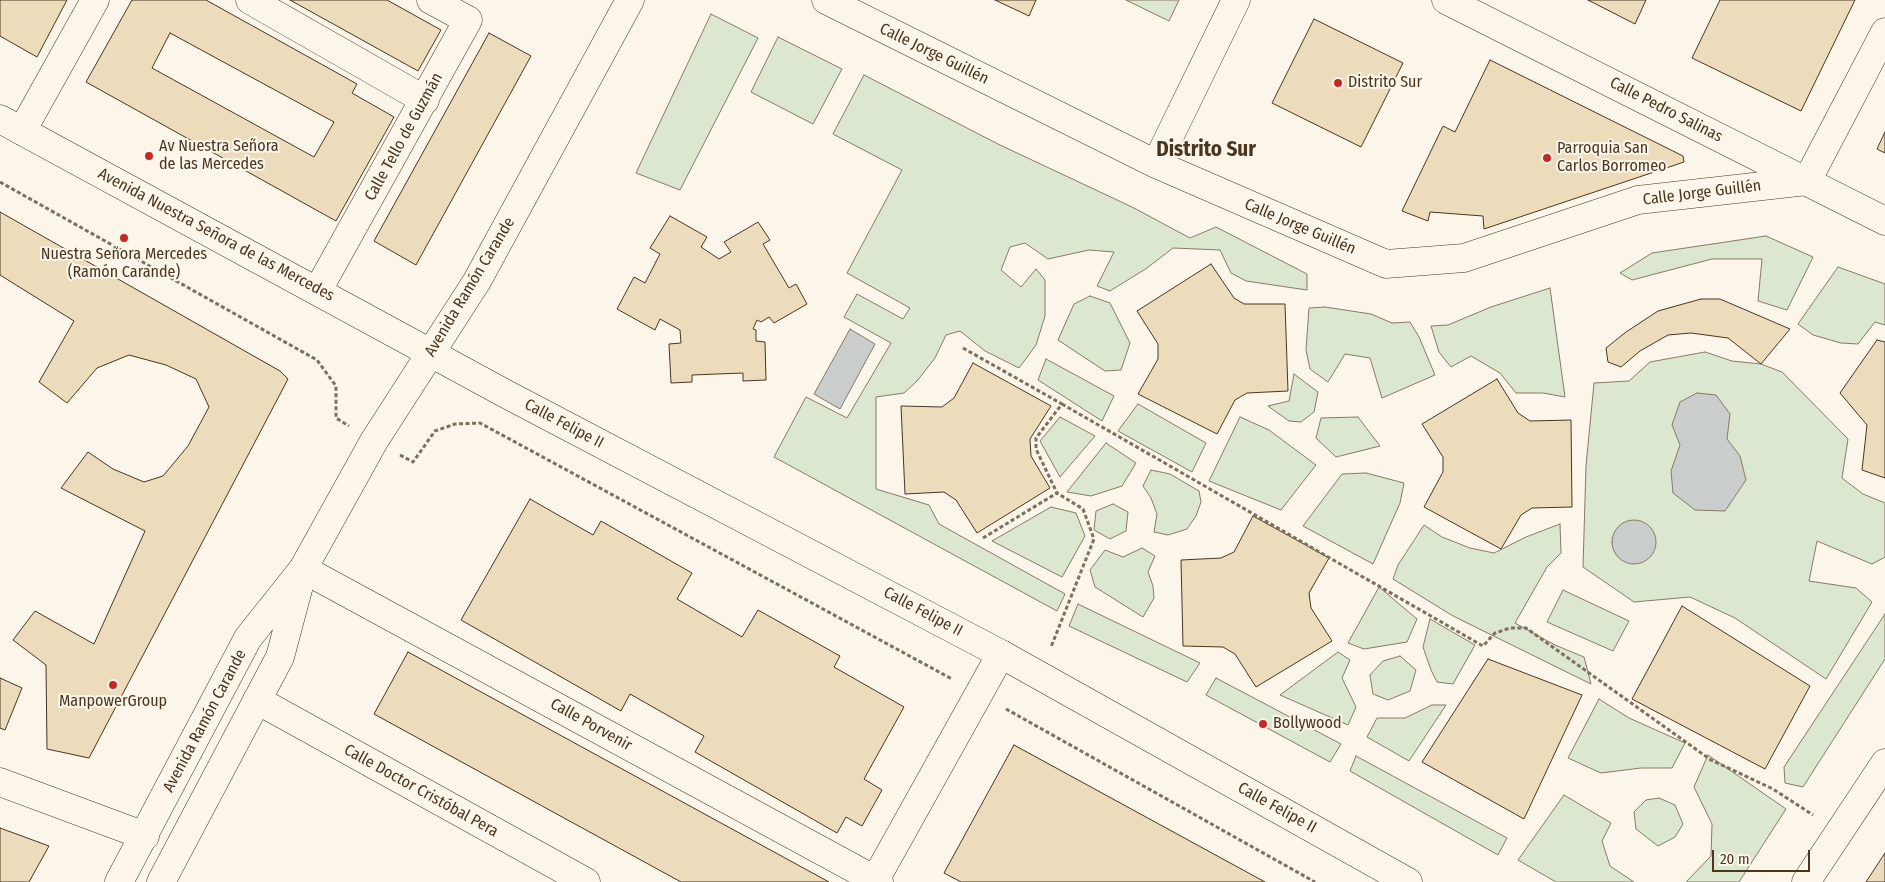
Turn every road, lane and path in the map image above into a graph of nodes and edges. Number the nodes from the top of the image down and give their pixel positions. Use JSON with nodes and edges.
{"nodes":[{"id":1,"x":95,"y":0,"type":"edge"},
{"id":2,"x":250,"y":0,"type":"edge"},
{"id":3,"x":431,"y":0,"type":"edge"},
{"id":4,"x":630,"y":0,"type":"edge"},
{"id":5,"x":826,"y":0,"type":"edge"},
{"id":6,"x":1236,"y":0,"type":"edge"},
{"id":7,"x":1446,"y":0,"type":"edge"},
{"id":8,"x":1885,"y":32,"type":"edge"},
{"id":9,"x":425,"y":100,"type":"junction"},
{"id":10,"x":11,"y":125,"type":"edge"},
{"id":11,"x":1156,"y":164,"type":"junction"},
{"id":12,"x":1807,"y":181,"type":"junction"},
{"id":13,"x":0,"y":182,"type":"edge"},
{"id":14,"x":1885,"y":221,"type":"edge"},
{"id":15,"x":318,"y":290,"type":"junction"},
{"id":16,"x":963,"y":348,"type":"dead end"},
{"id":17,"x":431,"y":353,"type":"junction"},
{"id":18,"x":1062,"y":404,"type":"junction"},
{"id":19,"x":336,"y":418,"type":"dead end"},
{"id":20,"x":414,"y":462,"type":"dead end"},
{"id":21,"x":1057,"y":493,"type":"junction"},
{"id":22,"x":983,"y":538,"type":"dead end"},
{"id":23,"x":303,"y":569,"type":"junction"},
{"id":24,"x":1001,"y":654,"type":"junction"},
{"id":25,"x":1039,"y":675,"type":"junction"},
{"id":26,"x":959,"y":683,"type":"dead end"},
{"id":27,"x":257,"y":700,"type":"junction"},
{"id":28,"x":1001,"y":706,"type":"dead end"},
{"id":29,"x":1885,"y":764,"type":"edge"},
{"id":30,"x":0,"y":782,"type":"edge"},
{"id":31,"x":1839,"y":832,"type":"junction"},
{"id":32,"x":145,"y":836,"type":"junction"},
{"id":33,"x":876,"y":881,"type":"edge"},
{"id":34,"x":119,"y":882,"type":"edge"},
{"id":35,"x":161,"y":882,"type":"edge"},
{"id":36,"x":586,"y":882,"type":"edge"},
{"id":37,"x":1315,"y":882,"type":"edge"},
{"id":38,"x":1408,"y":882,"type":"edge"},
{"id":39,"x":1806,"y":882,"type":"edge"}],
"edges":[{"from":1,"to":10,"type":"street"},
{"from":2,"to":9,"type":"street"},
{"from":3,"to":9,"type":"street","name":"Calle Tello de Guzmán"},
{"from":4,"to":17,"type":"street","name":"Avenida Ramón Carande"},
{"from":5,"to":11,"type":"street","name":"Calle Jorge Guillén"},
{"from":6,"to":11,"type":"street"},
{"from":7,"to":12,"type":"street","name":"Calle Pedro Salinas"},
{"from":8,"to":12,"type":"street"},
{"from":9,"to":15,"type":"street","name":"Calle Tello de Guzmán"},
{"from":10,"to":15,"type":"street","name":"Avenida Nuestra Señora de las Mercedes"},
{"from":11,"to":12,"type":"street","name":"Calle Jorge Guillén"},
{"from":12,"to":14,"type":"street","name":"Calle Pedro Salinas"},
{"from":13,"to":19,"type":"path"},
{"from":15,"to":17,"type":"street","name":"Avenida Nuestra Señora de las Mercedes"},
{"from":16,"to":18,"type":"path"},
{"from":17,"to":23,"type":"street","name":"Avenida Ramón Carande"},
{"from":17,"to":24,"type":"street","name":"Calle Felipe II"},
{"from":18,"to":21,"type":"path"},
{"from":18,"to":31,"type":"path"},
{"from":20,"to":26,"type":"path"},
{"from":21,"to":22,"type":"path"},
{"from":21,"to":25,"type":"path"},
{"from":23,"to":27,"type":"street","name":"Avenida Ramón Carande"},
{"from":23,"to":32,"type":"street","name":"Avenida Ramón Carande"},
{"from":23,"to":33,"type":"street","name":"Calle Porvenir"},
{"from":24,"to":25,"type":"street","name":"Calle Felipe II"},
{"from":24,"to":33,"type":"street"},
{"from":25,"to":38,"type":"street","name":"Calle Felipe II"},
{"from":27,"to":35,"type":"street","name":"Avenida Ramón Carande"},
{"from":27,"to":36,"type":"street","name":"Calle Doctor Cristóbal Pera"},
{"from":28,"to":37,"type":"path"},
{"from":29,"to":31,"type":"street"},
{"from":30,"to":32,"type":"street"},
{"from":31,"to":39,"type":"street"},
{"from":32,"to":34,"type":"street","name":"Avenida Ramón Carande"}]}
